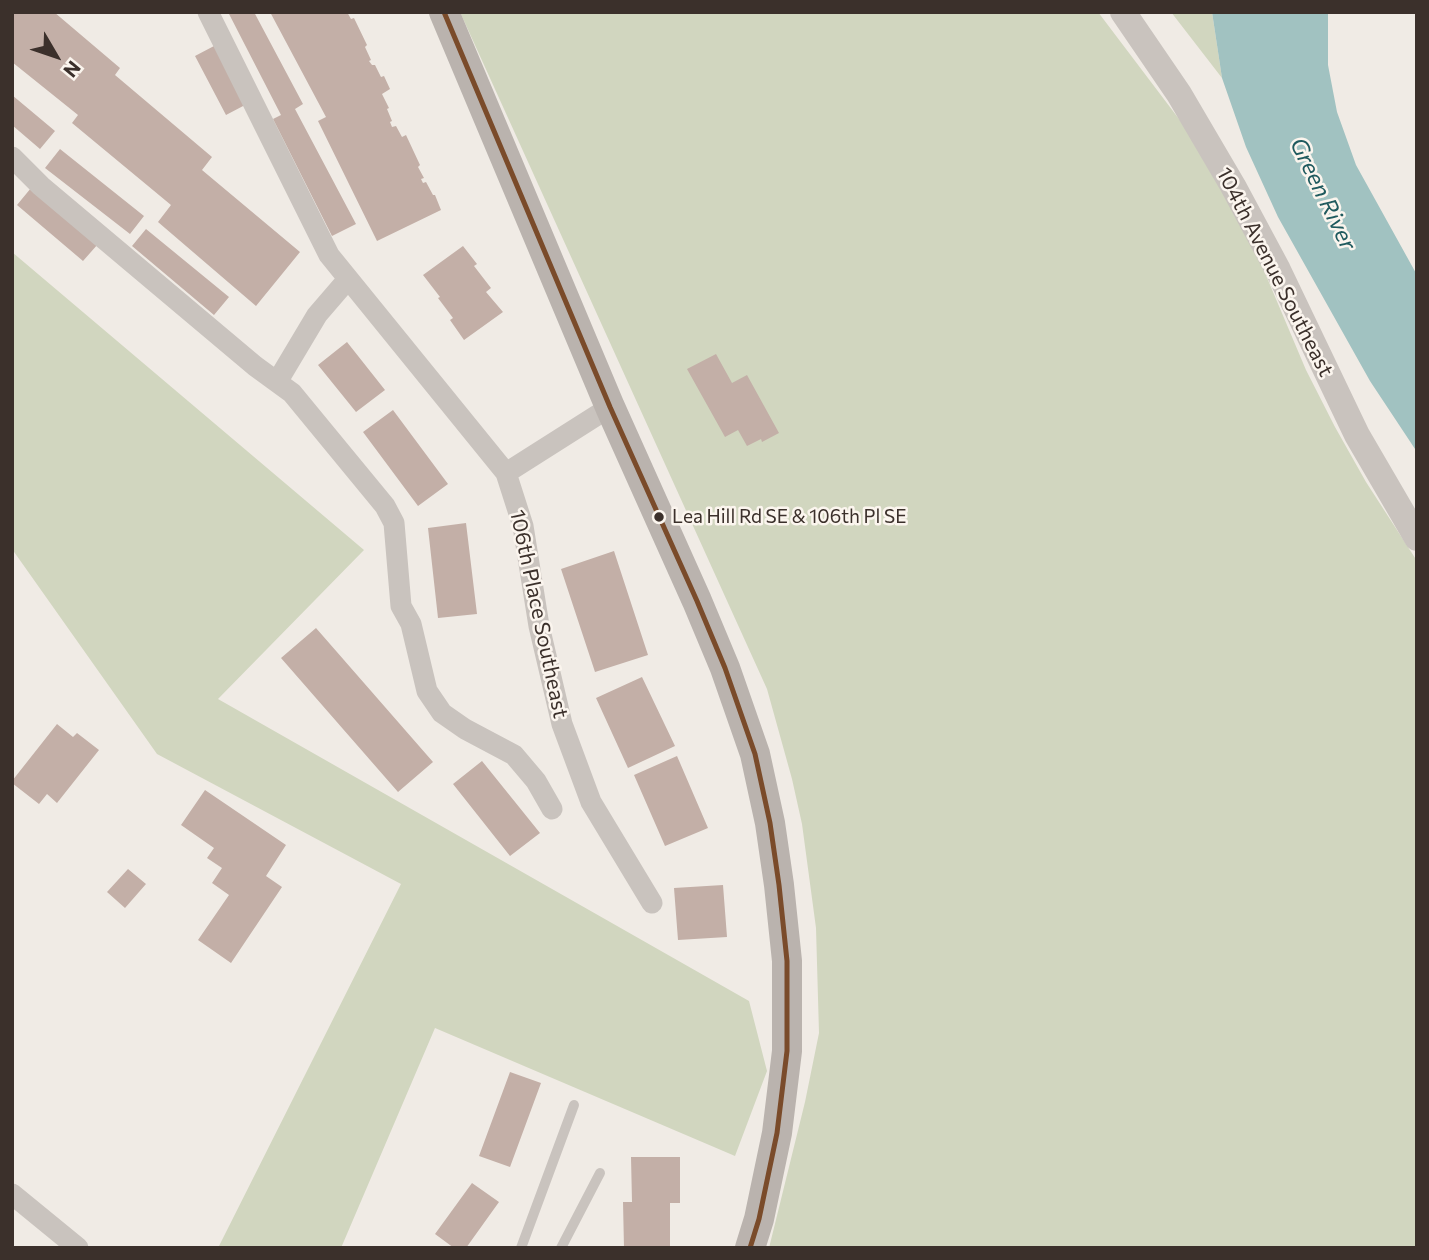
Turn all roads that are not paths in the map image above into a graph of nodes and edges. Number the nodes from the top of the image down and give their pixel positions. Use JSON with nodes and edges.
{"nodes":[{"id":1,"x":208,"y":12,"type":"edge"},
{"id":2,"x":444,"y":12,"type":"edge"},
{"id":3,"x":1123,"y":12,"type":"edge"},
{"id":4,"x":12,"y":157,"type":"edge"},
{"id":5,"x":348,"y":279,"type":"junction"},
{"id":6,"x":277,"y":382,"type":"junction"},
{"id":7,"x":610,"y":407,"type":"junction"},
{"id":8,"x":506,"y":473,"type":"junction"},
{"id":9,"x":1417,"y":538,"type":"edge"},
{"id":10,"x":552,"y":809,"type":"dead end"},
{"id":11,"x":652,"y":903,"type":"dead end"},
{"id":12,"x":574,"y":1105,"type":"dead end"},
{"id":13,"x":600,"y":1173,"type":"dead end"},
{"id":14,"x":12,"y":1194,"type":"edge"},
{"id":15,"x":78,"y":1248,"type":"edge"},
{"id":16,"x":521,"y":1248,"type":"edge"},
{"id":17,"x":561,"y":1248,"type":"edge"},
{"id":18,"x":750,"y":1248,"type":"edge"}],
"edges":[{"from":1,"to":5,"type":"street","name":"106th Place Southeast"},
{"from":2,"to":7,"type":"main road"},
{"from":3,"to":9,"type":"street","name":"104th Avenue Southeast"},
{"from":4,"to":6,"type":"street"},
{"from":5,"to":6,"type":"street"},
{"from":5,"to":8,"type":"street","name":"106th Place Southeast"},
{"from":6,"to":10,"type":"street"},
{"from":7,"to":8,"type":"street"},
{"from":7,"to":18,"type":"main road"},
{"from":8,"to":11,"type":"street","name":"106th Place Southeast"},
{"from":12,"to":16,"type":"lane"},
{"from":13,"to":17,"type":"lane"},
{"from":14,"to":15,"type":"street"}]}
